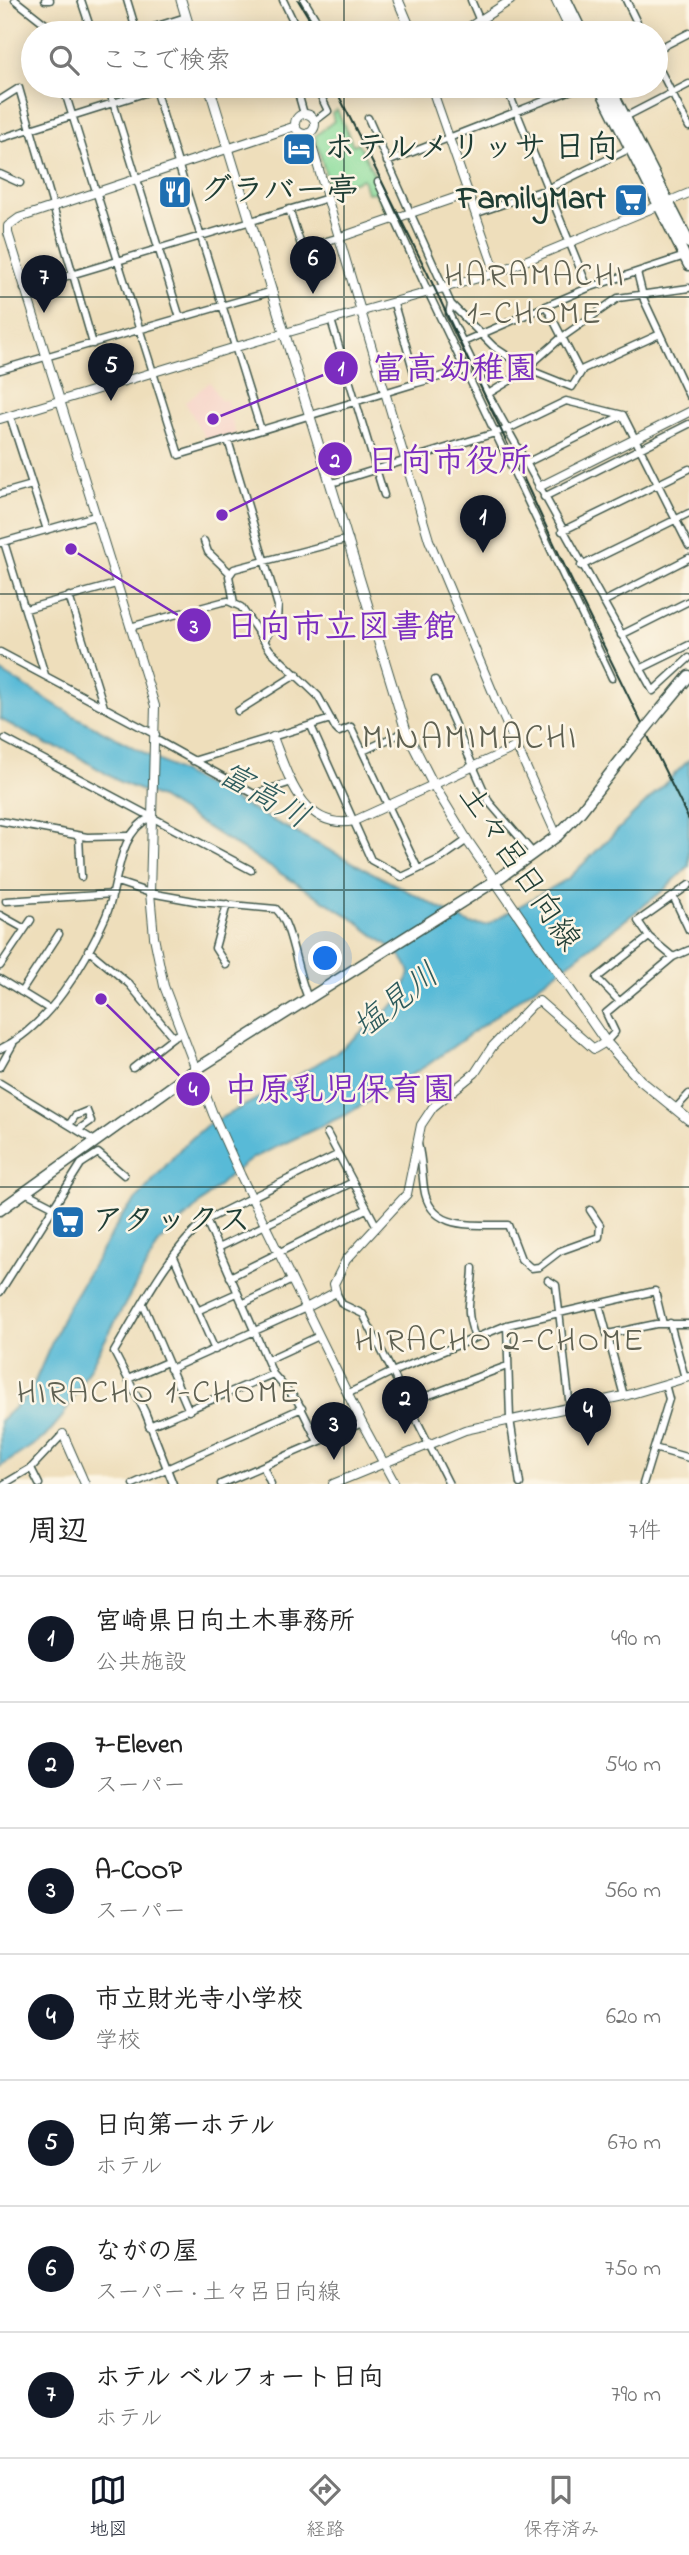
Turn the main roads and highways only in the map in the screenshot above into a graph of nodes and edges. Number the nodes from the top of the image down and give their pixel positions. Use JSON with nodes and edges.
{"nodes":[{"id":1,"x":181,"y":0,"type":"edge"},
{"id":2,"x":398,"y":0,"type":"edge"},
{"id":3,"x":557,"y":0,"type":"edge"},
{"id":4,"x":566,"y":0,"type":"edge"},
{"id":5,"x":187,"y":21,"type":"edge"},
{"id":6,"x":407,"y":21,"type":"edge"},
{"id":7,"x":567,"y":21,"type":"edge"},
{"id":8,"x":576,"y":21,"type":"edge"},
{"id":9,"x":214,"y":98,"type":"edge"},
{"id":10,"x":605,"y":98,"type":"edge"},
{"id":11,"x":615,"y":98,"type":"edge"},
{"id":12,"x":665,"y":206,"type":"junction"},
{"id":13,"x":689,"y":243,"type":"edge"},
{"id":14,"x":687,"y":260,"type":"edge"},
{"id":15,"x":689,"y":676,"type":"edge"},
{"id":16,"x":498,"y":885,"type":"junction"},
{"id":17,"x":689,"y":1120,"type":"edge"},
{"id":18,"x":0,"y":1210,"type":"edge"}],
"edges":[{"from":1,"to":5,"type":"main road"},
{"from":2,"to":6,"type":"main road"},
{"from":3,"to":7,"type":"highway"},
{"from":4,"to":8,"type":"highway"},
{"from":9,"to":16,"type":"main road","name":"土々呂日向線"},
{"from":10,"to":12,"type":"highway"},
{"from":11,"to":12,"type":"highway"},
{"from":12,"to":13,"type":"highway"},
{"from":12,"to":14,"type":"highway"},
{"from":15,"to":16,"type":"highway","bridge":true},
{"from":16,"to":17,"type":"main road","name":"土々呂日向線"},
{"from":16,"to":18,"type":"highway"}]}
